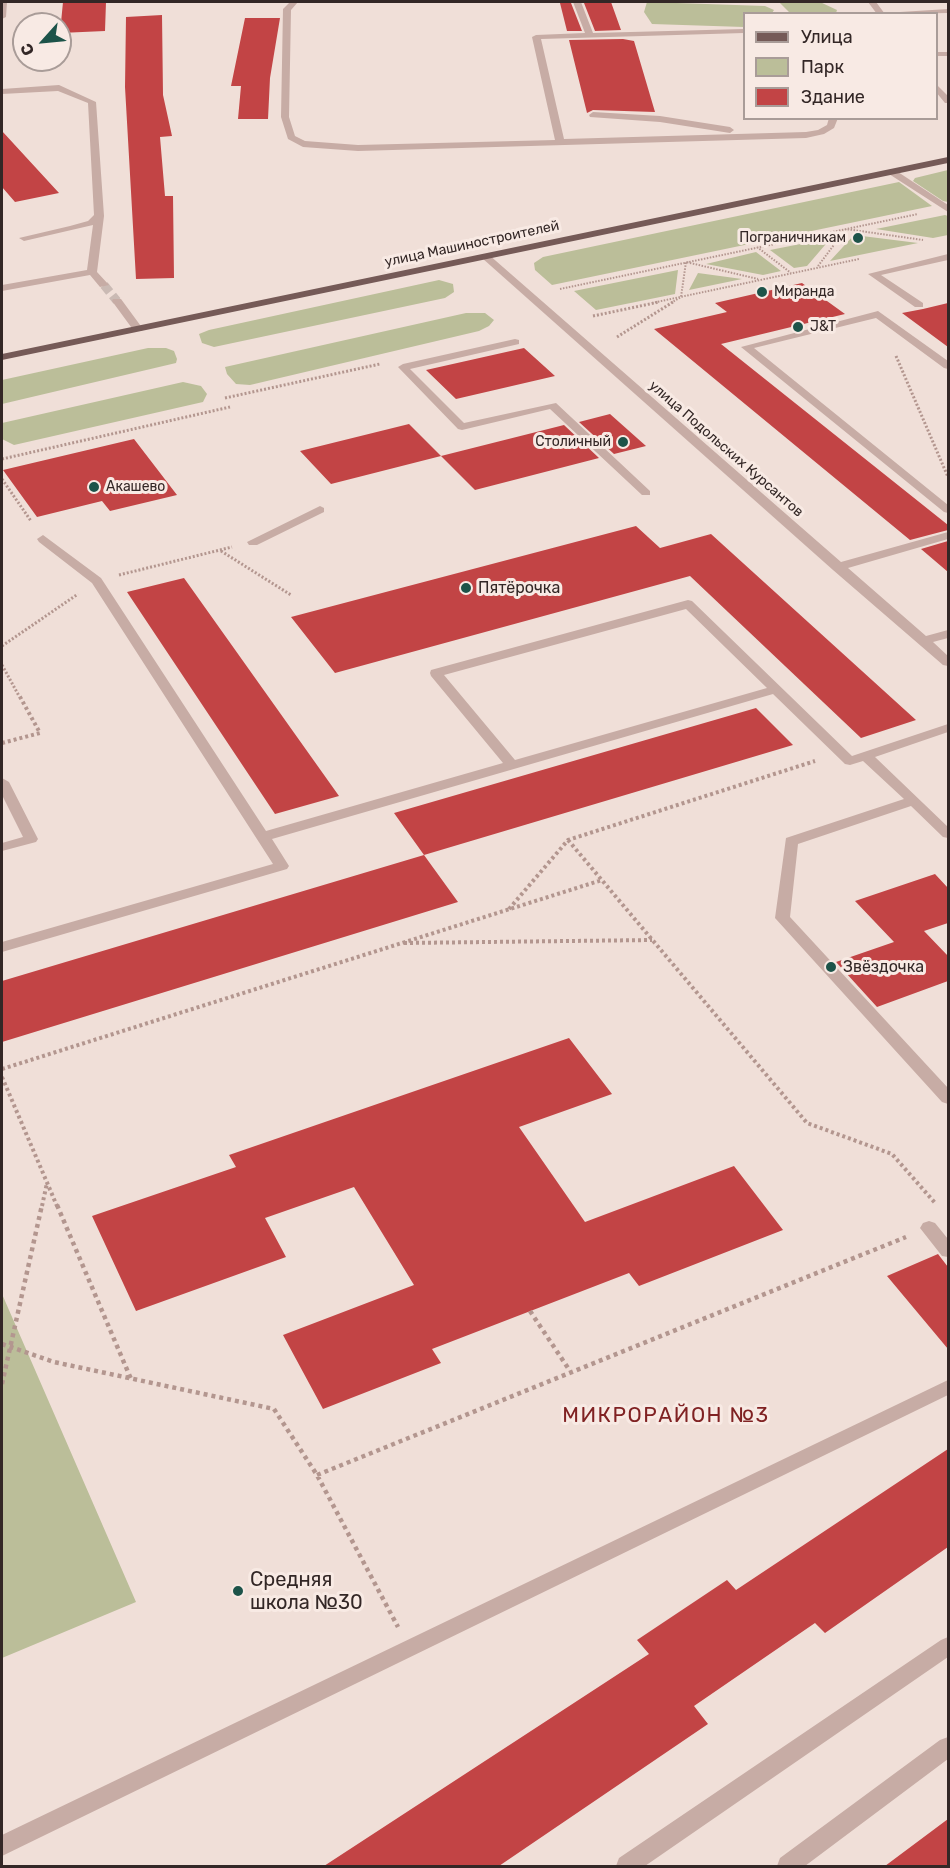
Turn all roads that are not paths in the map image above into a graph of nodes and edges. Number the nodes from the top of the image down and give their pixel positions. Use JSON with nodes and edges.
{"nodes":[{"id":1,"x":3,"y":2,"type":"edge"},
{"id":2,"x":294,"y":2,"type":"edge"},
{"id":3,"x":577,"y":2,"type":"edge"},
{"id":4,"x":948,"y":11,"type":"edge"},
{"id":5,"x":932,"y":12,"type":"edge"},
{"id":6,"x":2,"y":17,"type":"edge"},
{"id":7,"x":743,"y":31,"type":"edge"},
{"id":8,"x":589,"y":34,"type":"junction"},
{"id":9,"x":938,"y":88,"type":"edge"},
{"id":10,"x":2,"y":92,"type":"edge"},
{"id":11,"x":948,"y":101,"type":"edge"},
{"id":12,"x":593,"y":115,"type":"dead end"},
{"id":13,"x":833,"y":120,"type":"edge"},
{"id":14,"x":760,"y":136,"type":"junction"},
{"id":15,"x":560,"y":142,"type":"junction"},
{"id":16,"x":948,"y":160,"type":"edge"},
{"id":17,"x":892,"y":172,"type":"junction"},
{"id":18,"x":948,"y":208,"type":"edge"},
{"id":19,"x":99,"y":216,"type":"junction"},
{"id":20,"x":24,"y":238,"type":"dead end"},
{"id":21,"x":485,"y":256,"type":"junction"},
{"id":22,"x":948,"y":257,"type":"edge"},
{"id":23,"x":92,"y":272,"type":"junction"},
{"id":24,"x":104,"y":285,"type":"tunnel mouth"},
{"id":25,"x":2,"y":288,"type":"edge"},
{"id":26,"x":117,"y":302,"type":"tunnel mouth"},
{"id":27,"x":919,"y":305,"type":"dead end"},
{"id":28,"x":138,"y":329,"type":"junction"},
{"id":29,"x":515,"y":342,"type":"dead end"},
{"id":30,"x":2,"y":357,"type":"edge"},
{"id":31,"x":948,"y":366,"type":"edge"},
{"id":32,"x":646,"y":493,"type":"dead end"},
{"id":33,"x":320,"y":510,"type":"dead end"},
{"id":34,"x":948,"y":510,"type":"edge"},
{"id":35,"x":948,"y":535,"type":"edge"},
{"id":36,"x":43,"y":539,"type":"road end"},
{"id":37,"x":253,"y":542,"type":"dead end"},
{"id":38,"x":837,"y":567,"type":"junction"},
{"id":39,"x":948,"y":634,"type":"edge"},
{"id":40,"x":923,"y":641,"type":"junction"},
{"id":41,"x":948,"y":663,"type":"edge"},
{"id":42,"x":777,"y":689,"type":"junction"},
{"id":43,"x":948,"y":728,"type":"edge"},
{"id":44,"x":866,"y":756,"type":"junction"},
{"id":45,"x":512,"y":765,"type":"junction"},
{"id":46,"x":2,"y":782,"type":"edge"},
{"id":47,"x":913,"y":801,"type":"junction"},
{"id":48,"x":948,"y":834,"type":"edge"},
{"id":49,"x":263,"y":837,"type":"junction"},
{"id":50,"x":2,"y":847,"type":"edge"},
{"id":51,"x":2,"y":947,"type":"edge"},
{"id":52,"x":948,"y":1098,"type":"edge"},
{"id":53,"x":929,"y":1228,"type":"road end"},
{"id":54,"x":948,"y":1251,"type":"edge"},
{"id":55,"x":948,"y":1387,"type":"edge"},
{"id":56,"x":948,"y":1646,"type":"edge"},
{"id":57,"x":948,"y":1748,"type":"edge"},
{"id":58,"x":2,"y":1846,"type":"edge"},
{"id":59,"x":627,"y":1866,"type":"edge"},
{"id":60,"x":788,"y":1866,"type":"edge"}],
"edges":[{"from":1,"to":6,"type":"street"},
{"from":2,"to":15,"type":"street"},
{"from":3,"to":8,"type":"street"},
{"from":4,"to":5,"type":"street"},
{"from":7,"to":8,"type":"street"},
{"from":8,"to":15,"type":"street"},
{"from":9,"to":11,"type":"street"},
{"from":10,"to":19,"type":"street"},
{"from":12,"to":14,"type":"street"},
{"from":13,"to":14,"type":"street"},
{"from":14,"to":15,"type":"street"},
{"from":16,"to":17,"type":"main road","name":"улица Машиностроителей"},
{"from":17,"to":18,"type":"street"},
{"from":17,"to":21,"type":"main road","name":"улица Машиностроителей"},
{"from":19,"to":20,"type":"street"},
{"from":19,"to":23,"type":"street"},
{"from":21,"to":28,"type":"main road","name":"улица Машиностроителей"},
{"from":21,"to":38,"type":"street","name":"улица Подольских Курсантов"},
{"from":22,"to":27,"type":"street"},
{"from":23,"to":24,"type":"street"},
{"from":23,"to":25,"type":"street"},
{"from":26,"to":28,"type":"street"},
{"from":28,"to":30,"type":"main road","name":"улица Машиностроителей"},
{"from":29,"to":32,"type":"street"},
{"from":31,"to":34,"type":"street"},
{"from":33,"to":37,"type":"street"},
{"from":35,"to":38,"type":"street"},
{"from":36,"to":49,"type":"street"},
{"from":38,"to":40,"type":"street","name":"улица Подольских Курсантов"},
{"from":39,"to":40,"type":"street"},
{"from":40,"to":41,"type":"street","name":"улица Подольских Курсантов"},
{"from":42,"to":44,"type":"street"},
{"from":42,"to":45,"type":"street"},
{"from":42,"to":45,"type":"street"},
{"from":43,"to":44,"type":"street"},
{"from":44,"to":47,"type":"street"},
{"from":45,"to":49,"type":"street"},
{"from":46,"to":50,"type":"street"},
{"from":47,"to":48,"type":"street"},
{"from":47,"to":52,"type":"street"},
{"from":49,"to":51,"type":"street"},
{"from":53,"to":54,"type":"street"},
{"from":55,"to":58,"type":"street"},
{"from":56,"to":59,"type":"street"},
{"from":57,"to":60,"type":"street"}]}
